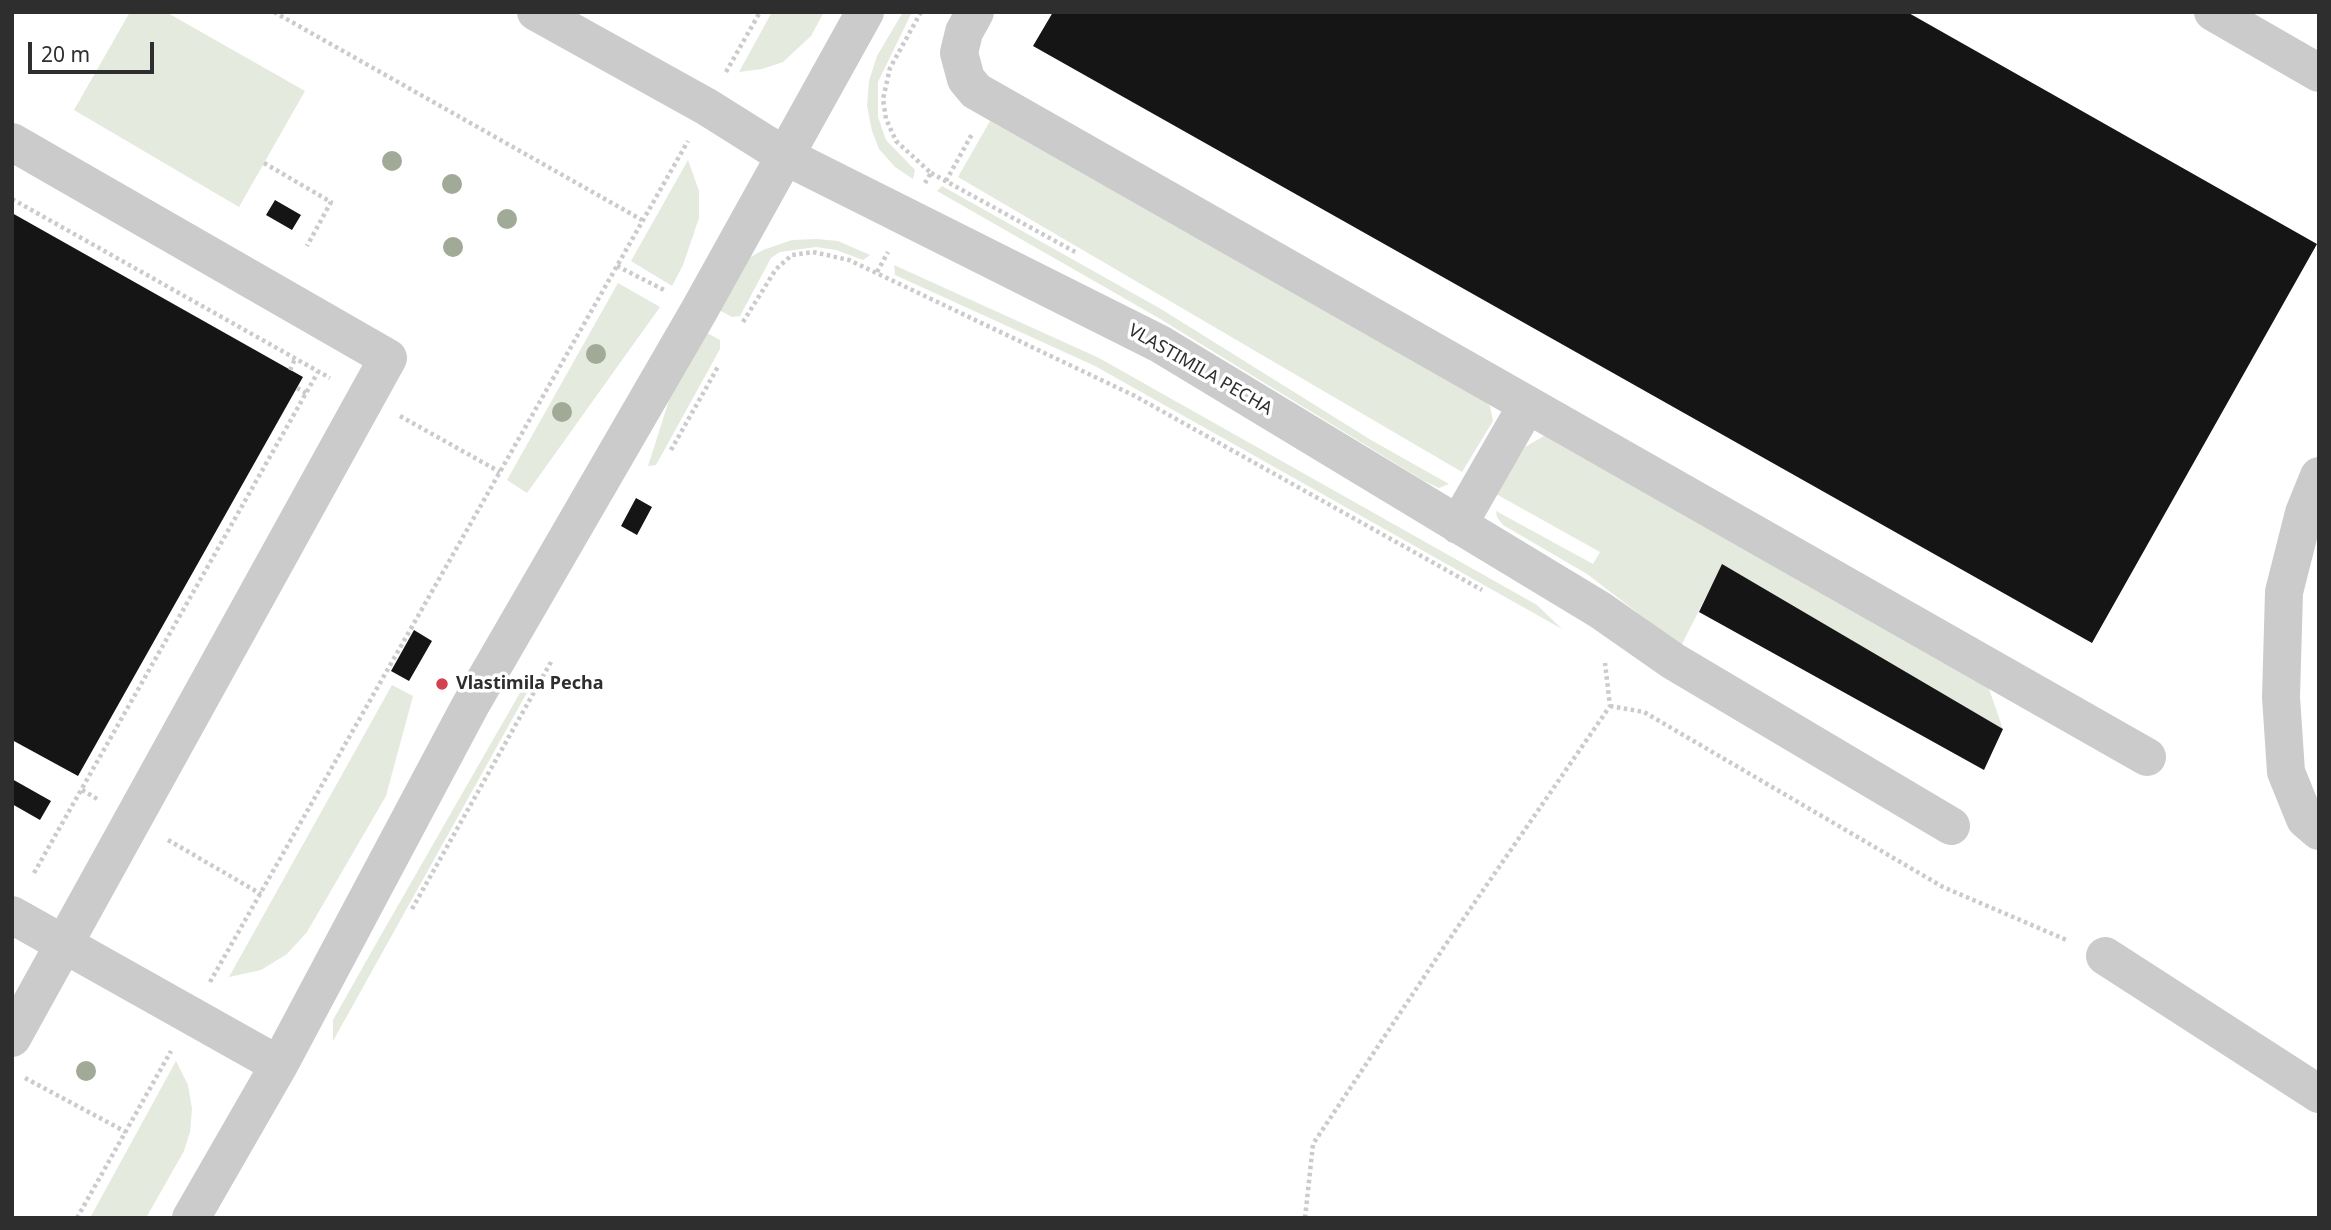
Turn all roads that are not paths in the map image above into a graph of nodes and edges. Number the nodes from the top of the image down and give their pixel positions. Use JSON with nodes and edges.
{"nodes":[{"id":1,"x":536,"y":12,"type":"edge"},
{"id":2,"x":865,"y":12,"type":"edge"},
{"id":3,"x":975,"y":12,"type":"edge"},
{"id":4,"x":2213,"y":12,"type":"edge"},
{"id":5,"x":2319,"y":73,"type":"edge"},
{"id":6,"x":12,"y":142,"type":"edge"},
{"id":7,"x":785,"y":156,"type":"junction"},
{"id":8,"x":1527,"y":405,"type":"junction"},
{"id":9,"x":2319,"y":476,"type":"edge"},
{"id":10,"x":2312,"y":517,"type":"edge"},
{"id":11,"x":1458,"y":525,"type":"junction"},
{"id":12,"x":2147,"y":757,"type":"dead end"},
{"id":13,"x":1951,"y":826,"type":"dead end"},
{"id":14,"x":2319,"y":831,"type":"edge"},
{"id":15,"x":12,"y":915,"type":"edge"},
{"id":16,"x":65,"y":945,"type":"junction"},
{"id":17,"x":2105,"y":956,"type":"road end"},
{"id":18,"x":14,"y":1056,"type":"edge"},
{"id":19,"x":279,"y":1065,"type":"junction"},
{"id":20,"x":2319,"y":1094,"type":"edge"},
{"id":21,"x":191,"y":1218,"type":"edge"}],
"edges":[{"from":1,"to":7,"type":"street","name":"VLASTIMILA PECHA"},
{"from":2,"to":7,"type":"street"},
{"from":3,"to":8,"type":"street"},
{"from":4,"to":5,"type":"street"},
{"from":6,"to":16,"type":"street"},
{"from":7,"to":11,"type":"street","name":"VLASTIMILA PECHA"},
{"from":7,"to":19,"type":"street"},
{"from":8,"to":11,"type":"street"},
{"from":8,"to":12,"type":"street"},
{"from":9,"to":10,"type":"street"},
{"from":10,"to":14,"type":"street"},
{"from":11,"to":13,"type":"street","name":"VLASTIMILA PECHA"},
{"from":15,"to":16,"type":"street"},
{"from":16,"to":18,"type":"street"},
{"from":16,"to":19,"type":"street"},
{"from":17,"to":20,"type":"street"},
{"from":19,"to":21,"type":"street"}]}
